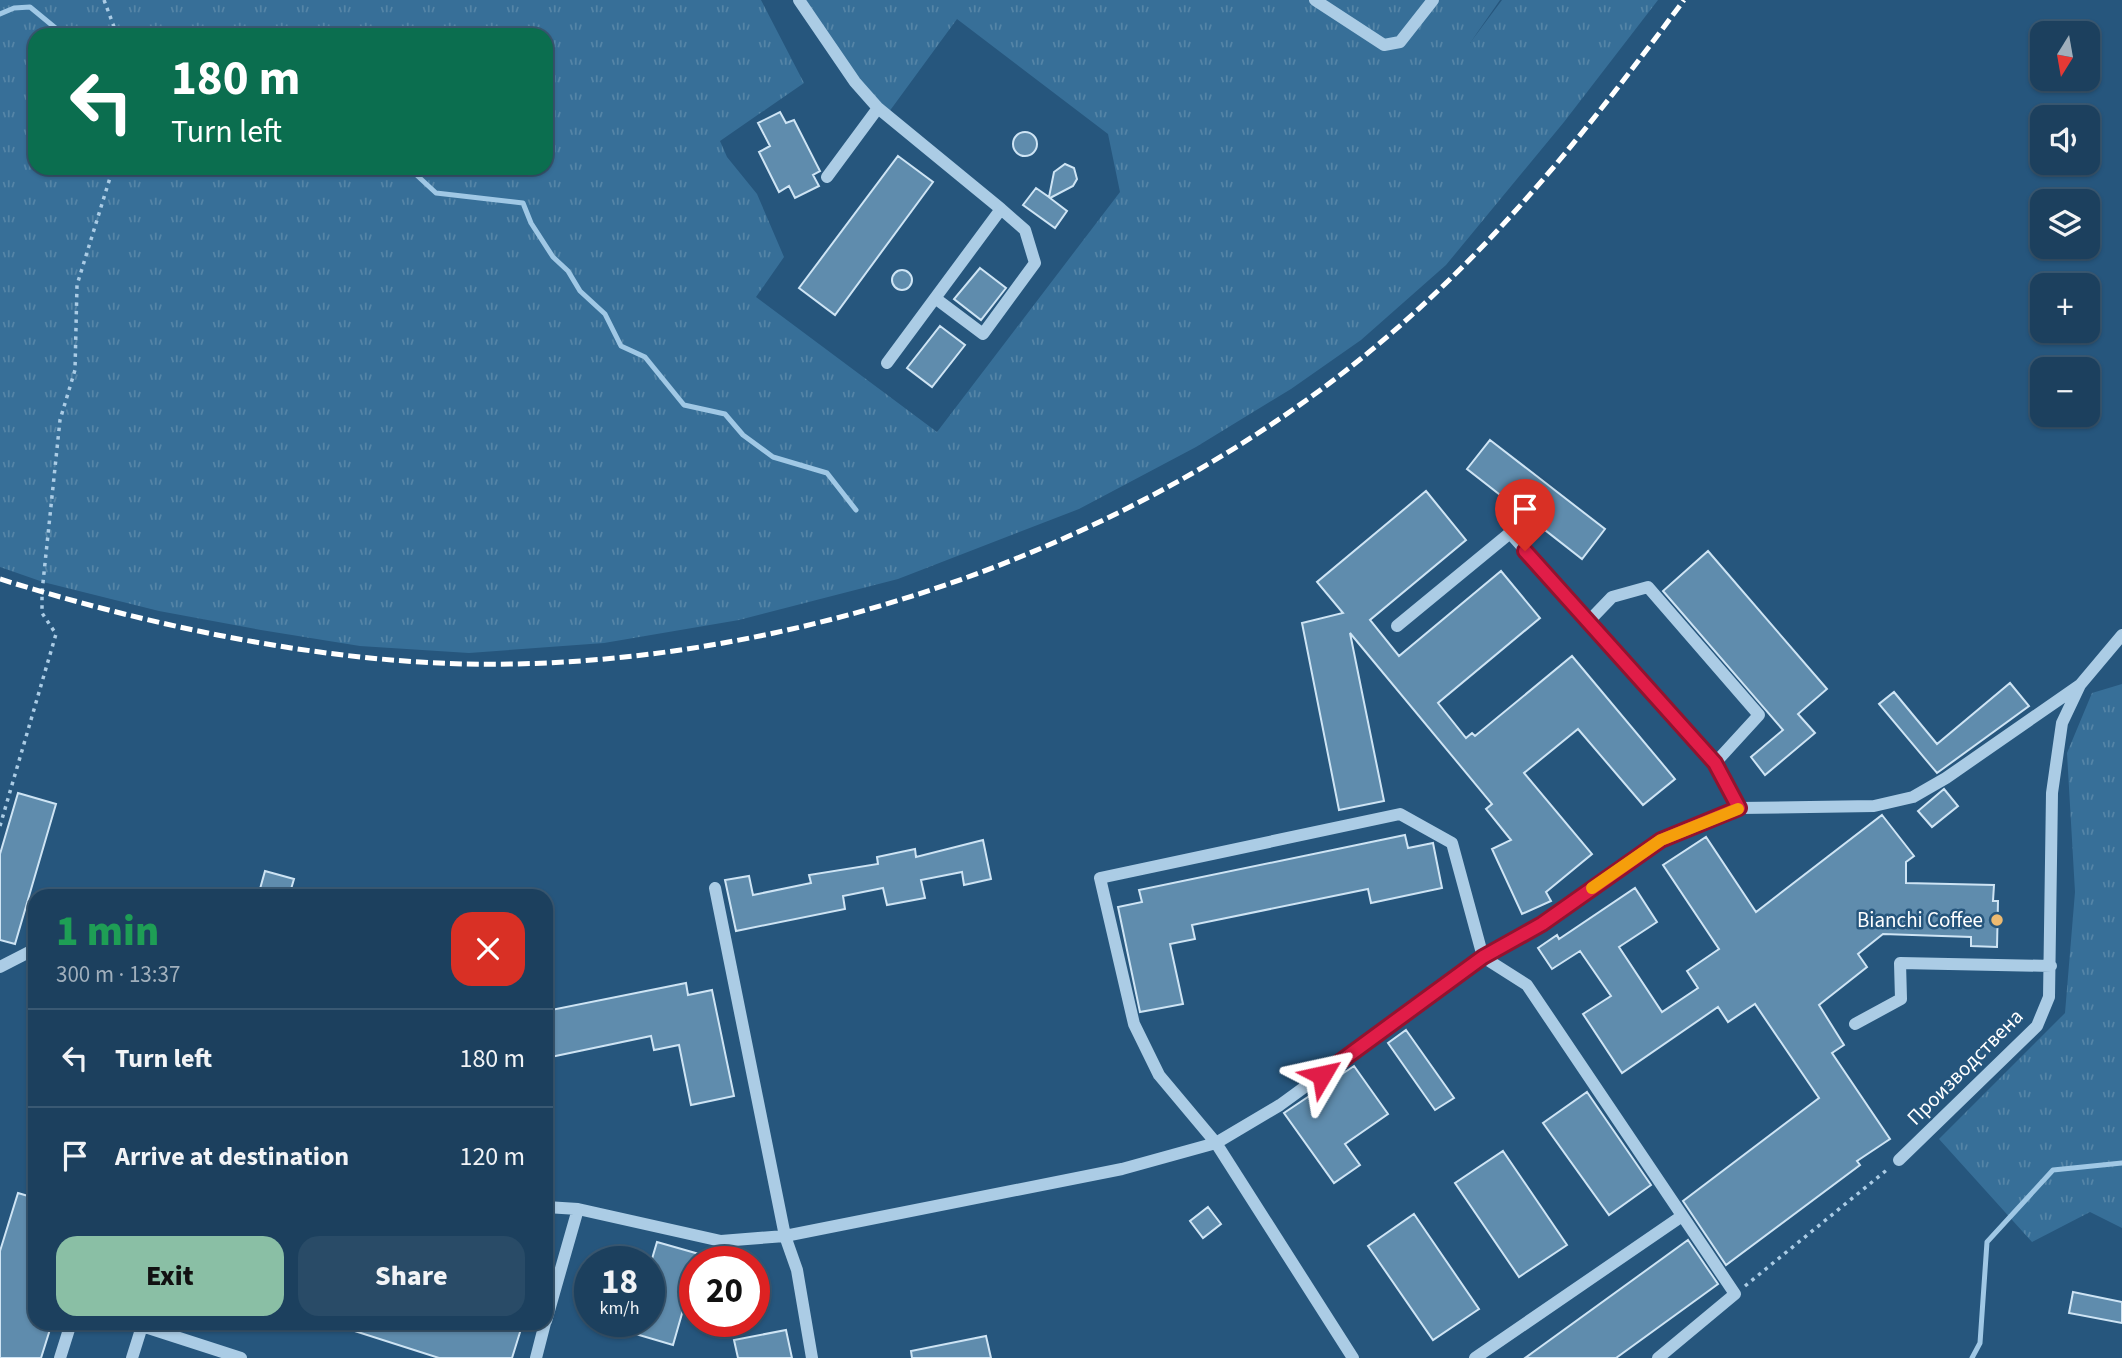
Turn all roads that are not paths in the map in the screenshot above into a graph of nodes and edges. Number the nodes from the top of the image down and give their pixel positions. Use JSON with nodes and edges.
{"nodes":[{"id":1,"x":799,"y":0,"type":"edge"},
{"id":2,"x":1315,"y":0,"type":"edge"},
{"id":3,"x":1433,"y":0,"type":"edge"},
{"id":4,"x":878,"y":108,"type":"junction"},
{"id":5,"x":827,"y":177,"type":"dead end"},
{"id":6,"x":1001,"y":209,"type":"junction"},
{"id":7,"x":935,"y":298,"type":"junction"},
{"id":8,"x":887,"y":363,"type":"dead end"},
{"id":9,"x":1588,"y":622,"type":"junction"},
{"id":10,"x":1397,"y":626,"type":"dead end"},
{"id":11,"x":2122,"y":635,"type":"edge"},
{"id":12,"x":2080,"y":684,"type":"junction"},
{"id":13,"x":1715,"y":763,"type":"junction"},
{"id":14,"x":1739,"y":808,"type":"junction"},
{"id":15,"x":715,"y":888,"type":"dead end"},
{"id":16,"x":28,"y":953,"type":"edge"},
{"id":17,"x":1483,"y":957,"type":"junction"},
{"id":18,"x":2051,"y":966,"type":"junction"},
{"id":19,"x":0,"y":967,"type":"edge"},
{"id":20,"x":1855,"y":1024,"type":"dead end"},
{"id":21,"x":1216,"y":1143,"type":"junction"},
{"id":22,"x":1899,"y":1160,"type":"road end"},
{"id":23,"x":553,"y":1207,"type":"edge"},
{"id":24,"x":578,"y":1209,"type":"junction"},
{"id":25,"x":1682,"y":1216,"type":"junction"},
{"id":26,"x":785,"y":1236,"type":"junction"},
{"id":27,"x":553,"y":1294,"type":"edge"},
{"id":28,"x":69,"y":1330,"type":"edge"},
{"id":29,"x":141,"y":1330,"type":"edge"},
{"id":30,"x":160,"y":1330,"type":"edge"},
{"id":31,"x":543,"y":1330,"type":"edge"},
{"id":32,"x":60,"y":1358,"type":"edge"},
{"id":33,"x":132,"y":1358,"type":"edge"},
{"id":34,"x":241,"y":1358,"type":"edge"},
{"id":35,"x":536,"y":1358,"type":"edge"},
{"id":36,"x":812,"y":1358,"type":"edge"},
{"id":37,"x":1353,"y":1358,"type":"edge"},
{"id":38,"x":1475,"y":1358,"type":"edge"},
{"id":39,"x":1658,"y":1358,"type":"edge"}],
"edges":[{"from":1,"to":4,"type":"street"},
{"from":2,"to":3,"type":"street"},
{"from":4,"to":5,"type":"street"},
{"from":4,"to":6,"type":"street"},
{"from":6,"to":7,"type":"street"},
{"from":6,"to":7,"type":"street"},
{"from":7,"to":8,"type":"street"},
{"from":9,"to":10,"type":"street"},
{"from":9,"to":13,"type":"street"},
{"from":9,"to":13,"type":"street"},
{"from":11,"to":12,"type":"street","name":"Производствена"},
{"from":12,"to":14,"type":"street"},
{"from":12,"to":18,"type":"street","name":"Производствена"},
{"from":13,"to":14,"type":"street"},
{"from":14,"to":17,"type":"street"},
{"from":15,"to":26,"type":"street"},
{"from":16,"to":19,"type":"street"},
{"from":17,"to":21,"type":"street"},
{"from":17,"to":21,"type":"street"},
{"from":17,"to":25,"type":"street"},
{"from":18,"to":20,"type":"street"},
{"from":18,"to":22,"type":"street","name":"Производствена"},
{"from":21,"to":26,"type":"street"},
{"from":21,"to":37,"type":"street"},
{"from":23,"to":24,"type":"street"},
{"from":24,"to":26,"type":"street"},
{"from":24,"to":27,"type":"street"},
{"from":25,"to":38,"type":"street"},
{"from":25,"to":39,"type":"street"},
{"from":26,"to":36,"type":"street"},
{"from":28,"to":32,"type":"street"},
{"from":29,"to":33,"type":"street"},
{"from":30,"to":34,"type":"street"},
{"from":31,"to":35,"type":"street"}]}
